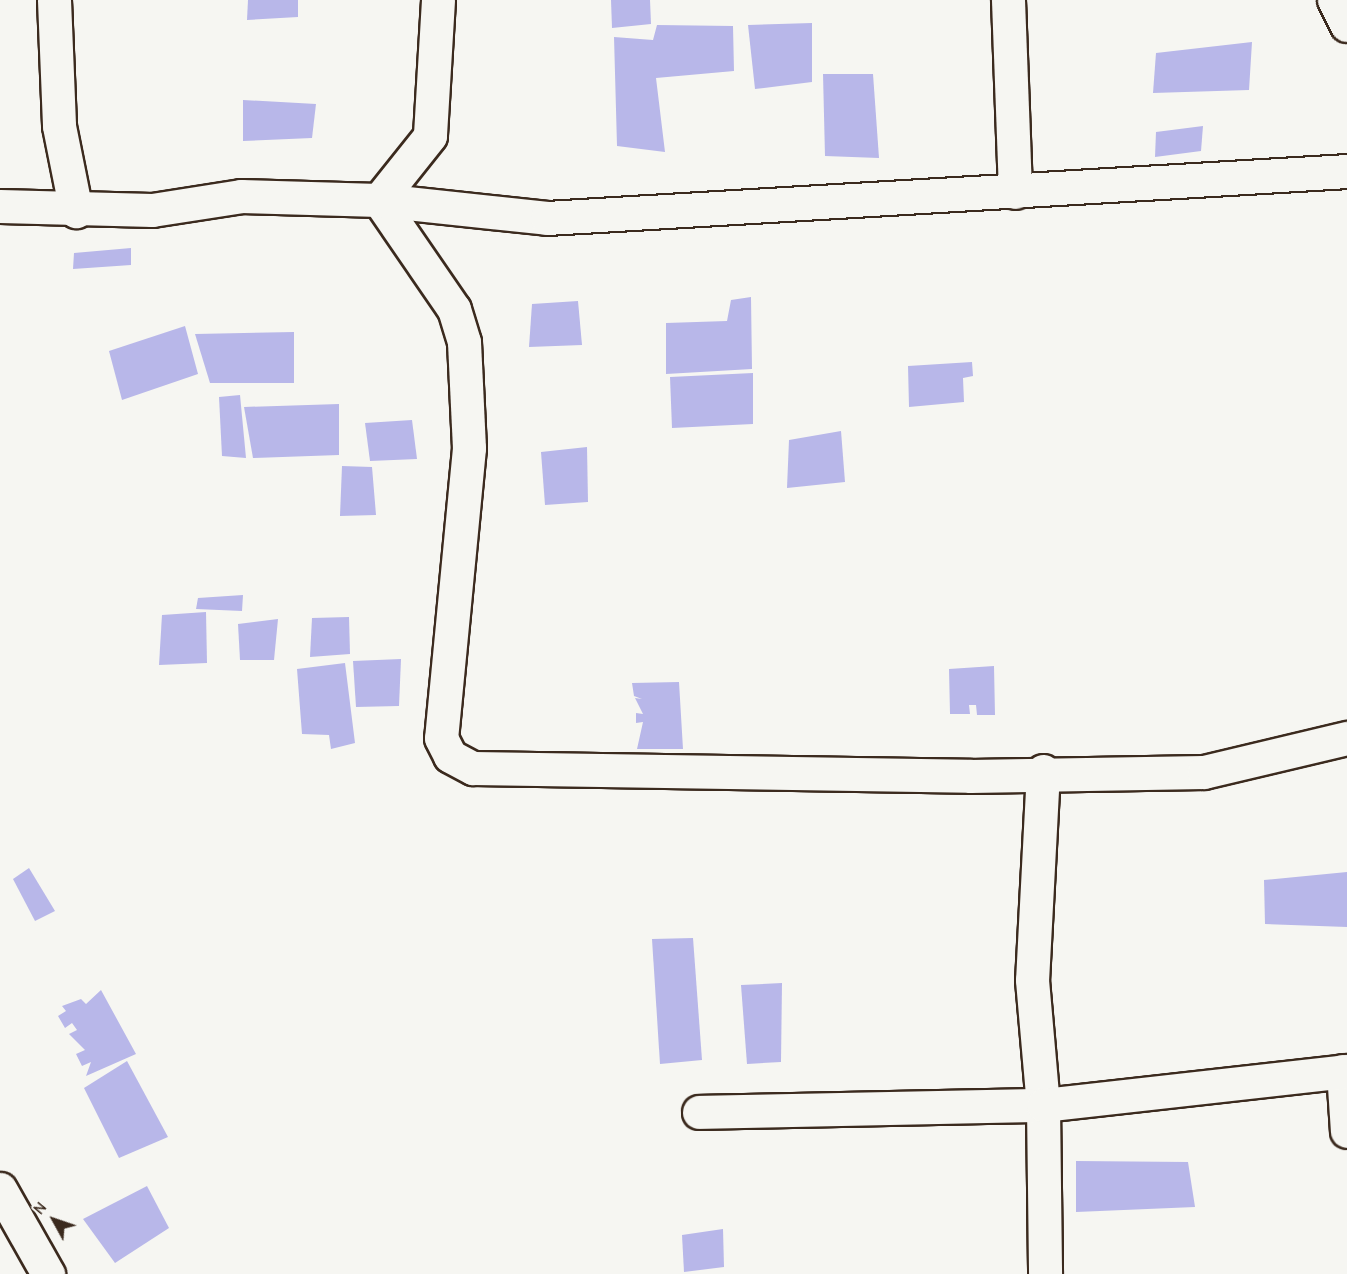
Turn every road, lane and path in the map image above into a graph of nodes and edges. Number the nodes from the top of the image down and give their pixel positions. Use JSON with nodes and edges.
{"nodes":[{"id":1,"x":54,"y":0,"type":"edge"},
{"id":2,"x":438,"y":0,"type":"edge"},
{"id":3,"x":1008,"y":0,"type":"edge"},
{"id":4,"x":1334,"y":0,"type":"edge"},
{"id":5,"x":1347,"y":25,"type":"edge"},
{"id":6,"x":1347,"y":171,"type":"edge"},
{"id":7,"x":1015,"y":192,"type":"junction"},
{"id":8,"x":379,"y":200,"type":"junction"},
{"id":9,"x":0,"y":206,"type":"edge"},
{"id":10,"x":76,"y":211,"type":"junction"},
{"id":11,"x":1347,"y":738,"type":"edge"},
{"id":12,"x":1043,"y":771,"type":"junction"},
{"id":13,"x":1345,"y":1071,"type":"edge"},
{"id":14,"x":1042,"y":1105,"type":"junction"},
{"id":15,"x":699,"y":1112,"type":"dead end"},
{"id":16,"x":1347,"y":1131,"type":"edge"},
{"id":17,"x":0,"y":1190,"type":"edge"},
{"id":18,"x":48,"y":1274,"type":"edge"},
{"id":19,"x":1045,"y":1274,"type":"edge"}],
"edges":[{"from":1,"to":10,"type":"street"},
{"from":2,"to":8,"type":"street"},
{"from":3,"to":7,"type":"street"},
{"from":4,"to":5,"type":"street"},
{"from":6,"to":7,"type":"street"},
{"from":7,"to":8,"type":"street"},
{"from":8,"to":10,"type":"street"},
{"from":8,"to":12,"type":"street"},
{"from":9,"to":10,"type":"street"},
{"from":11,"to":12,"type":"street"},
{"from":12,"to":14,"type":"street"},
{"from":13,"to":14,"type":"street"},
{"from":13,"to":16,"type":"street"},
{"from":14,"to":15,"type":"street"},
{"from":14,"to":19,"type":"street"},
{"from":17,"to":18,"type":"street"}]}
